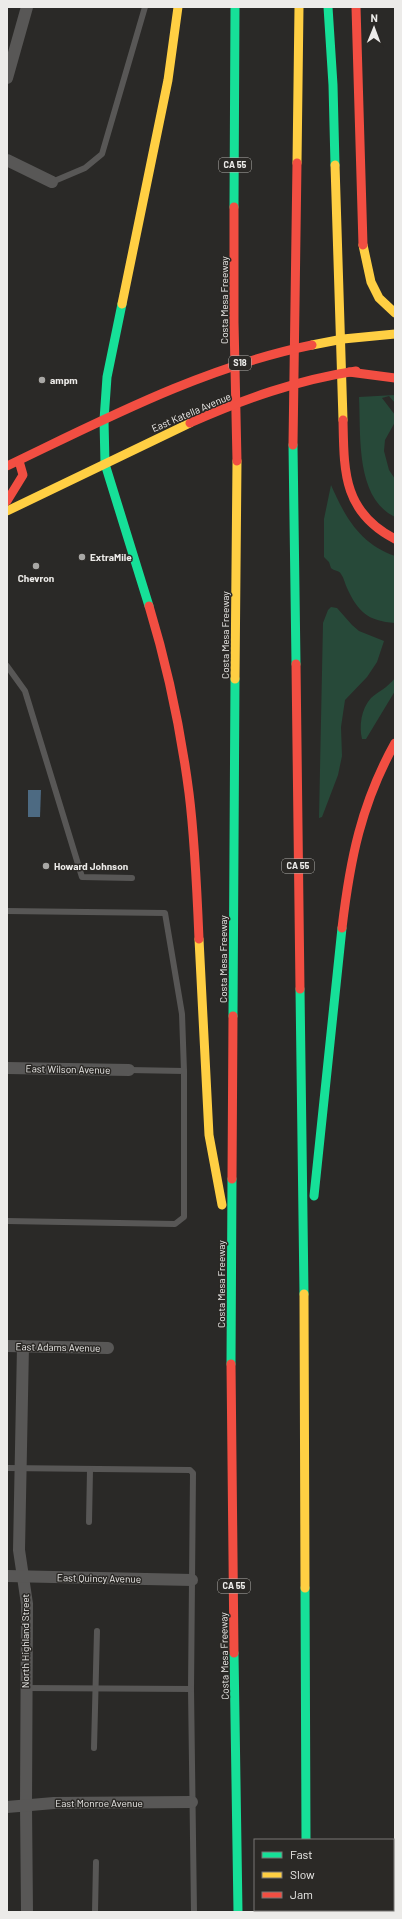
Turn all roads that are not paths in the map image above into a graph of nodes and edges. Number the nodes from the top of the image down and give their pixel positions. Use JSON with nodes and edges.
{"nodes":[{"id":1,"x":27,"y":7,"type":"edge"},
{"id":2,"x":145,"y":7,"type":"edge"},
{"id":3,"x":178,"y":7,"type":"edge"},
{"id":4,"x":235,"y":7,"type":"edge"},
{"id":5,"x":300,"y":7,"type":"edge"},
{"id":6,"x":328,"y":7,"type":"edge"},
{"id":7,"x":356,"y":7,"type":"edge"},
{"id":8,"x":7,"y":78,"type":"edge"},
{"id":9,"x":7,"y":160,"type":"edge"},
{"id":10,"x":52,"y":182,"type":"joint"},
{"id":11,"x":395,"y":313,"type":"edge"},
{"id":12,"x":395,"y":334,"type":"edge"},
{"id":13,"x":389,"y":368,"type":"dead end"},
{"id":14,"x":349,"y":372,"type":"junction"},
{"id":15,"x":395,"y":378,"type":"edge"},
{"id":16,"x":104,"y":420,"type":"junction"},
{"id":17,"x":19,"y":461,"type":"junction"},
{"id":18,"x":104,"y":464,"type":"junction"},
{"id":19,"x":7,"y":466,"type":"edge"},
{"id":20,"x":7,"y":501,"type":"edge"},
{"id":21,"x":7,"y":511,"type":"edge"},
{"id":22,"x":395,"y":539,"type":"edge"},
{"id":23,"x":7,"y":666,"type":"edge"},
{"id":24,"x":395,"y":743,"type":"edge"},
{"id":25,"x":132,"y":878,"type":"dead end"},
{"id":26,"x":7,"y":911,"type":"edge"},
{"id":27,"x":7,"y":1068,"type":"edge"},
{"id":28,"x":129,"y":1070,"type":"joint"},
{"id":29,"x":184,"y":1071,"type":"junction"},
{"id":30,"x":7,"y":1221,"type":"edge"},
{"id":31,"x":232,"y":1260,"type":"junction"},
{"id":32,"x":304,"y":1298,"type":"junction"},
{"id":33,"x":7,"y":1346,"type":"edge"},
{"id":34,"x":23,"y":1346,"type":"junction"},
{"id":35,"x":108,"y":1348,"type":"dead end"},
{"id":36,"x":7,"y":1468,"type":"edge"},
{"id":37,"x":20,"y":1468,"type":"junction"},
{"id":38,"x":90,"y":1470,"type":"junction"},
{"id":39,"x":89,"y":1522,"type":"dead end"},
{"id":40,"x":7,"y":1576,"type":"edge"},
{"id":41,"x":23,"y":1576,"type":"junction"},
{"id":42,"x":192,"y":1580,"type":"junction"},
{"id":43,"x":97,"y":1630,"type":"dead end"},
{"id":44,"x":26,"y":1688,"type":"junction"},
{"id":45,"x":95,"y":1688,"type":"junction"},
{"id":46,"x":191,"y":1689,"type":"junction"},
{"id":47,"x":94,"y":1748,"type":"dead end"},
{"id":48,"x":192,"y":1802,"type":"junction"},
{"id":49,"x":26,"y":1805,"type":"junction"},
{"id":50,"x":7,"y":1807,"type":"edge"},
{"id":51,"x":306,"y":1839,"type":"edge"},
{"id":52,"x":96,"y":1862,"type":"dead end"},
{"id":53,"x":27,"y":1912,"type":"edge"},
{"id":54,"x":95,"y":1912,"type":"edge"},
{"id":55,"x":194,"y":1912,"type":"edge"},
{"id":56,"x":238,"y":1912,"type":"edge"}],
"edges":[{"from":1,"to":8,"type":"street"},
{"from":2,"to":10,"type":"lane"},
{"from":3,"to":16,"type":"main road"},
{"from":4,"to":31,"type":"main road","name":"Costa Mesa Freeway","number":"CA 55"},
{"from":5,"to":32,"type":"main road","number":"CA 55"},
{"from":6,"to":22,"type":"main road"},
{"from":7,"to":11,"type":"main road"},
{"from":9,"to":10,"type":"street"},
{"from":12,"to":16,"type":"main road","number":"S18"},
{"from":13,"to":14,"type":"main road","name":"East Katella Avenue"},
{"from":14,"to":15,"type":"main road"},
{"from":14,"to":18,"type":"main road","name":"East Katella Avenue"},
{"from":16,"to":17,"type":"main road"},
{"from":16,"to":18,"type":"main road"},
{"from":17,"to":19,"type":"main road"},
{"from":17,"to":20,"type":"main road"},
{"from":18,"to":21,"type":"main road","name":"East Katella Avenue"},
{"from":18,"to":31,"type":"main road"},
{"from":23,"to":25,"type":"lane"},
{"from":24,"to":32,"type":"main road"},
{"from":26,"to":29,"type":"lane"},
{"from":27,"to":28,"type":"street","name":"East Wilson Avenue"},
{"from":28,"to":29,"type":"lane"},
{"from":29,"to":30,"type":"lane"},
{"from":31,"to":56,"type":"main road","name":"Costa Mesa Freeway","number":"CA 55"},
{"from":32,"to":51,"type":"main road","number":"CA 55"},
{"from":33,"to":34,"type":"street","name":"East Adams Avenue"},
{"from":34,"to":35,"type":"street","name":"East Adams Avenue"},
{"from":34,"to":37,"type":"street","name":"North Highland Street"},
{"from":36,"to":37,"type":"lane"},
{"from":37,"to":38,"type":"lane"},
{"from":37,"to":41,"type":"street","name":"North Highland Street"},
{"from":38,"to":39,"type":"lane"},
{"from":38,"to":42,"type":"lane"},
{"from":40,"to":41,"type":"street","name":"East Quincy Avenue"},
{"from":41,"to":42,"type":"street","name":"East Quincy Avenue"},
{"from":41,"to":44,"type":"street","name":"North Highland Street"},
{"from":42,"to":46,"type":"lane"},
{"from":43,"to":45,"type":"lane"},
{"from":44,"to":45,"type":"lane"},
{"from":44,"to":49,"type":"street","name":"North Highland Street"},
{"from":45,"to":46,"type":"lane"},
{"from":45,"to":47,"type":"lane"},
{"from":46,"to":48,"type":"lane"},
{"from":48,"to":49,"type":"street","name":"East Monroe Avenue"},
{"from":48,"to":55,"type":"lane"},
{"from":49,"to":50,"type":"street","name":"East Monroe Avenue"},
{"from":49,"to":53,"type":"street","name":"North Highland Street"},
{"from":52,"to":54,"type":"lane"}]}
